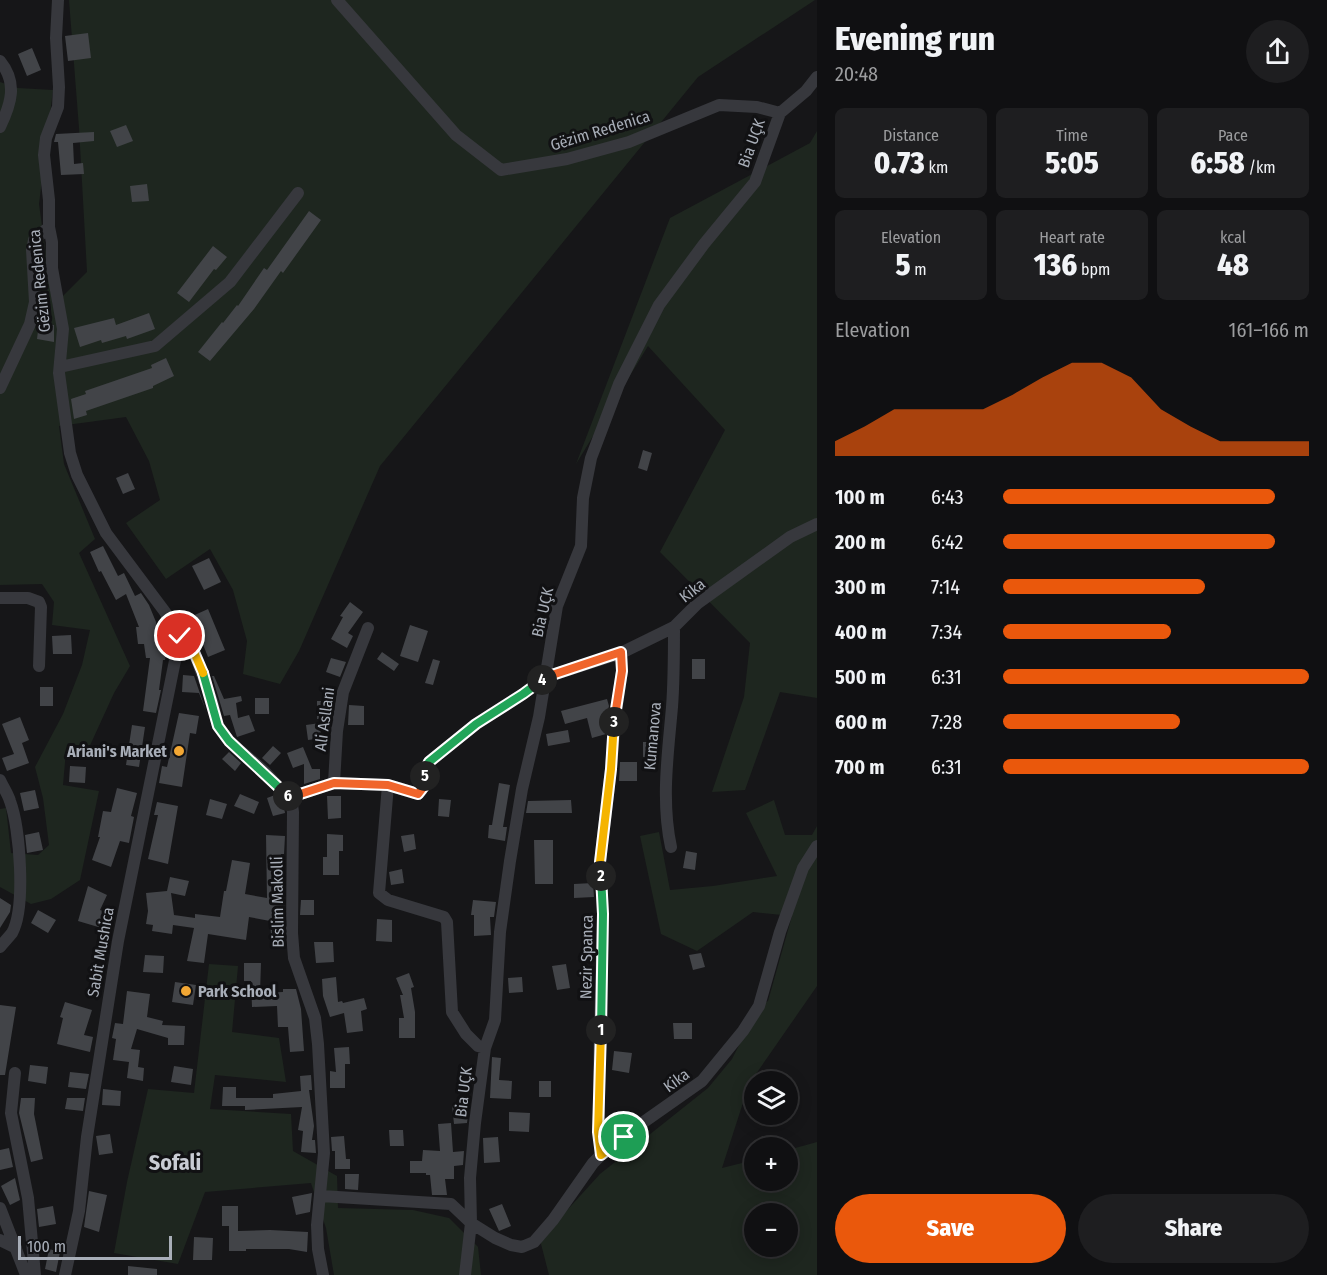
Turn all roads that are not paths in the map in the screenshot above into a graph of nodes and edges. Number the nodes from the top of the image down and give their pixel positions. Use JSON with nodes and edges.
{"nodes":[{"id":1,"x":58,"y":0,"type":"edge"},
{"id":2,"x":337,"y":0,"type":"edge"},
{"id":3,"x":0,"y":61,"type":"edge"},
{"id":4,"x":817,"y":77,"type":"edge"},
{"id":5,"x":780,"y":113,"type":"junction"},
{"id":6,"x":0,"y":127,"type":"edge"},
{"id":7,"x":298,"y":193,"type":"dead end"},
{"id":8,"x":49,"y":226,"type":"junction"},
{"id":9,"x":60,"y":367,"type":"junction"},
{"id":10,"x":0,"y":388,"type":"edge"},
{"id":11,"x":817,"y":524,"type":"edge"},
{"id":12,"x":0,"y":598,"type":"edge"},
{"id":13,"x":674,"y":627,"type":"junction"},
{"id":14,"x":368,"y":628,"type":"dead end"},
{"id":15,"x":180,"y":636,"type":"junction"},
{"id":16,"x":621,"y":652,"type":"junction"},
{"id":17,"x":39,"y":666,"type":"dead end"},
{"id":18,"x":546,"y":677,"type":"junction"},
{"id":19,"x":0,"y":780,"type":"edge"},
{"id":20,"x":334,"y":783,"type":"junction"},
{"id":21,"x":388,"y":785,"type":"junction"},
{"id":22,"x":291,"y":797,"type":"junction"},
{"id":23,"x":817,"y":846,"type":"edge"},
{"id":24,"x":671,"y":847,"type":"dead end"},
{"id":25,"x":0,"y":947,"type":"edge"},
{"id":26,"x":485,"y":1048,"type":"junction"},
{"id":27,"x":15,"y":1073,"type":"dead end"},
{"id":28,"x":601,"y":1155,"type":"junction"},
{"id":29,"x":321,"y":1196,"type":"junction"},
{"id":30,"x":0,"y":1208,"type":"edge"},
{"id":31,"x":471,"y":1223,"type":"junction"},
{"id":32,"x":0,"y":1240,"type":"edge"},
{"id":33,"x":16,"y":1248,"type":"junction"},
{"id":34,"x":26,"y":1275,"type":"edge"},
{"id":35,"x":35,"y":1275,"type":"edge"},
{"id":36,"x":65,"y":1275,"type":"edge"},
{"id":37,"x":323,"y":1275,"type":"edge"},
{"id":38,"x":465,"y":1275,"type":"edge"}],
"edges":[{"from":1,"to":8,"type":"street","name":"Gëzim Redenica"},
{"from":2,"to":5,"type":"street","name":"Gëzim Redenica"},
{"from":3,"to":6,"type":"street"},
{"from":4,"to":5,"type":"street"},
{"from":5,"to":18,"type":"street","name":"Bia UÇK"},
{"from":7,"to":9,"type":"street"},
{"from":8,"to":9,"type":"street","name":"Gëzim Redenica"},
{"from":8,"to":10,"type":"street"},
{"from":9,"to":15,"type":"street","name":"Gëzim Redenica"},
{"from":11,"to":13,"type":"street","name":"Kika"},
{"from":12,"to":17,"type":"street"},
{"from":13,"to":16,"type":"street","name":"Kika"},
{"from":13,"to":24,"type":"street","name":"Kumanova"},
{"from":14,"to":20,"type":"street","name":"Ali Asllani"},
{"from":15,"to":22,"type":"street"},
{"from":15,"to":36,"type":"street","name":"Sabit Mushica"},
{"from":16,"to":18,"type":"street","name":"Kika"},
{"from":16,"to":28,"type":"street","name":"Nezir Spanca"},
{"from":18,"to":21,"type":"street","name":"Kika"},
{"from":18,"to":26,"type":"street","name":"Bia UÇK"},
{"from":19,"to":25,"type":"street"},
{"from":20,"to":21,"type":"street"},
{"from":20,"to":22,"type":"street"},
{"from":21,"to":26,"type":"street"},
{"from":22,"to":29,"type":"street","name":"Bislim Makolli"},
{"from":23,"to":28,"type":"street","name":"Kika"},
{"from":26,"to":31,"type":"street","name":"Bia UÇK"},
{"from":27,"to":35,"type":"street"},
{"from":28,"to":31,"type":"street","name":"Kika"},
{"from":29,"to":31,"type":"street","name":"Kika"},
{"from":29,"to":37,"type":"street","name":"Bislim Makolli"},
{"from":30,"to":33,"type":"street"},
{"from":31,"to":38,"type":"street","name":"Bia UÇK"},
{"from":32,"to":33,"type":"street"},
{"from":33,"to":34,"type":"street"}]}
